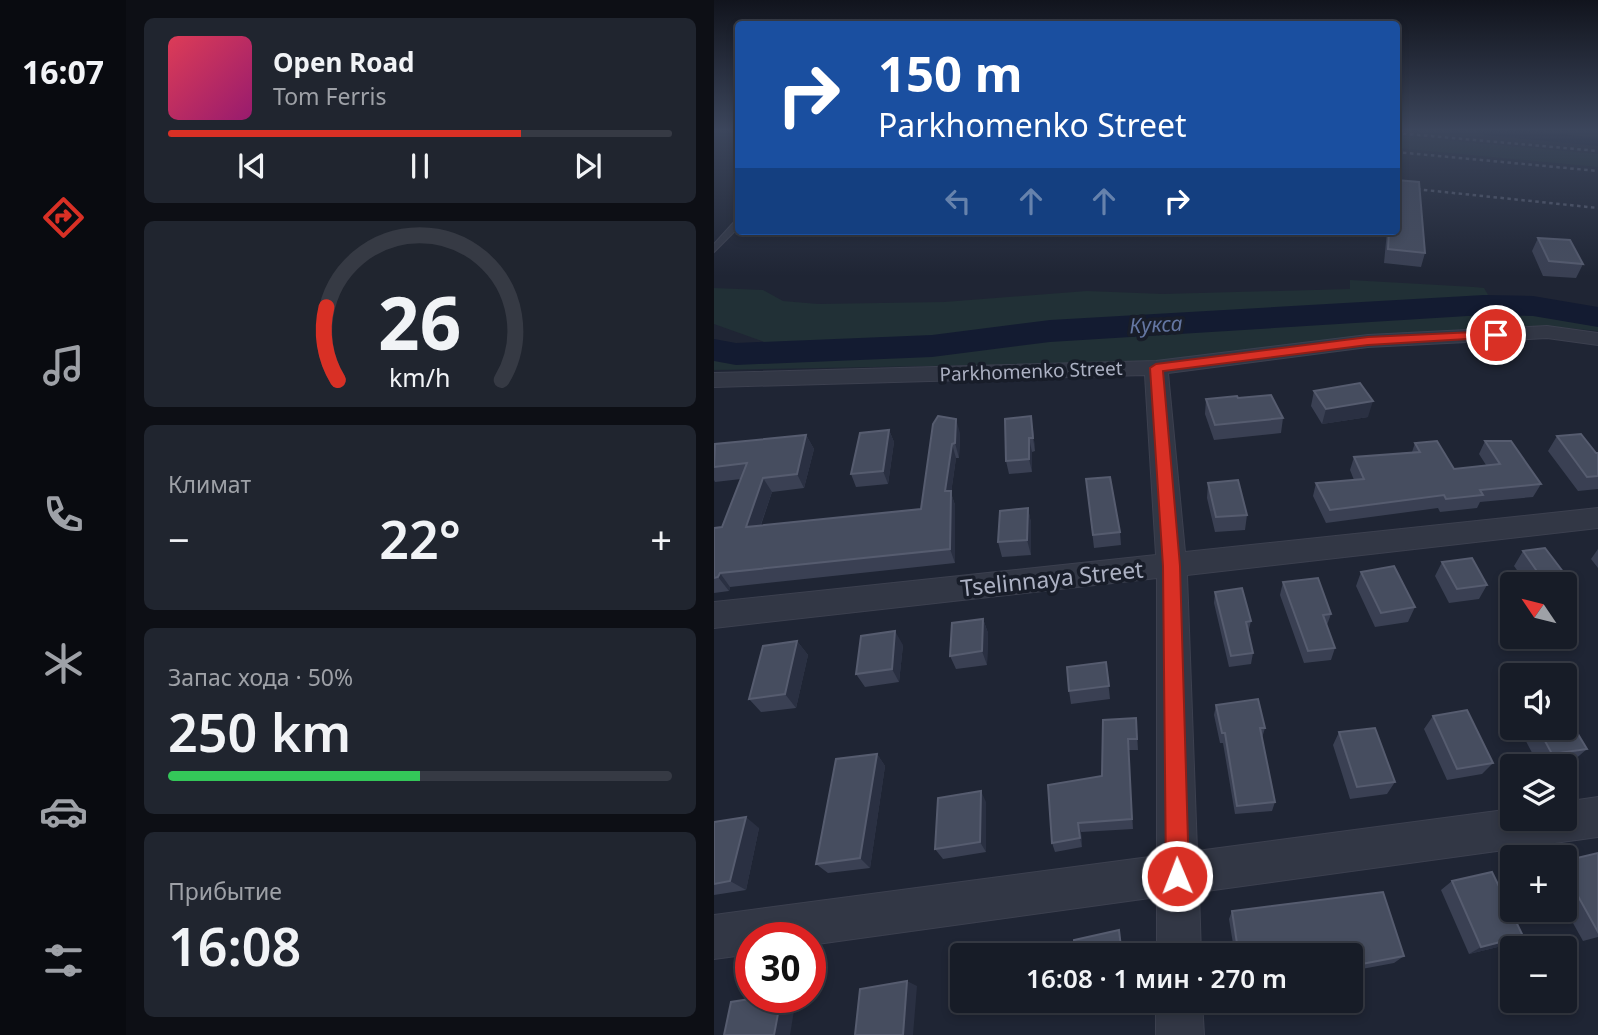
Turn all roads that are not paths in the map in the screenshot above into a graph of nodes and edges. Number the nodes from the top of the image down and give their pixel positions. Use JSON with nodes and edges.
{"nodes":[{"id":1,"x":735,"y":226,"type":"edge"},
{"id":2,"x":714,"y":249,"type":"edge"},
{"id":3,"x":1598,"y":339,"type":"edge"},
{"id":4,"x":1156,"y":368,"type":"junction"},
{"id":5,"x":714,"y":380,"type":"edge"},
{"id":6,"x":1598,"y":518,"type":"edge"},
{"id":7,"x":1172,"y":566,"type":"junction"},
{"id":8,"x":714,"y":615,"type":"edge"},
{"id":9,"x":1598,"y":817,"type":"edge"},
{"id":10,"x":1177,"y":876,"type":"junction"},
{"id":11,"x":714,"y":937,"type":"edge"},
{"id":12,"x":1179,"y":943,"type":"edge"},
{"id":13,"x":1180,"y":1013,"type":"edge"},
{"id":14,"x":1180,"y":1035,"type":"edge"}],
"edges":[{"from":1,"to":2,"type":"lane"},
{"from":3,"to":4,"type":"street","name":"Parkhomenko Street"},
{"from":4,"to":5,"type":"street","name":"Parkhomenko Street"},
{"from":4,"to":7,"type":"street"},
{"from":6,"to":7,"type":"street","name":"Tselinnaya Street"},
{"from":7,"to":8,"type":"street","name":"Tselinnaya Street"},
{"from":7,"to":10,"type":"street"},
{"from":9,"to":10,"type":"street"},
{"from":10,"to":11,"type":"street"},
{"from":10,"to":12,"type":"street"},
{"from":13,"to":14,"type":"street"}]}
